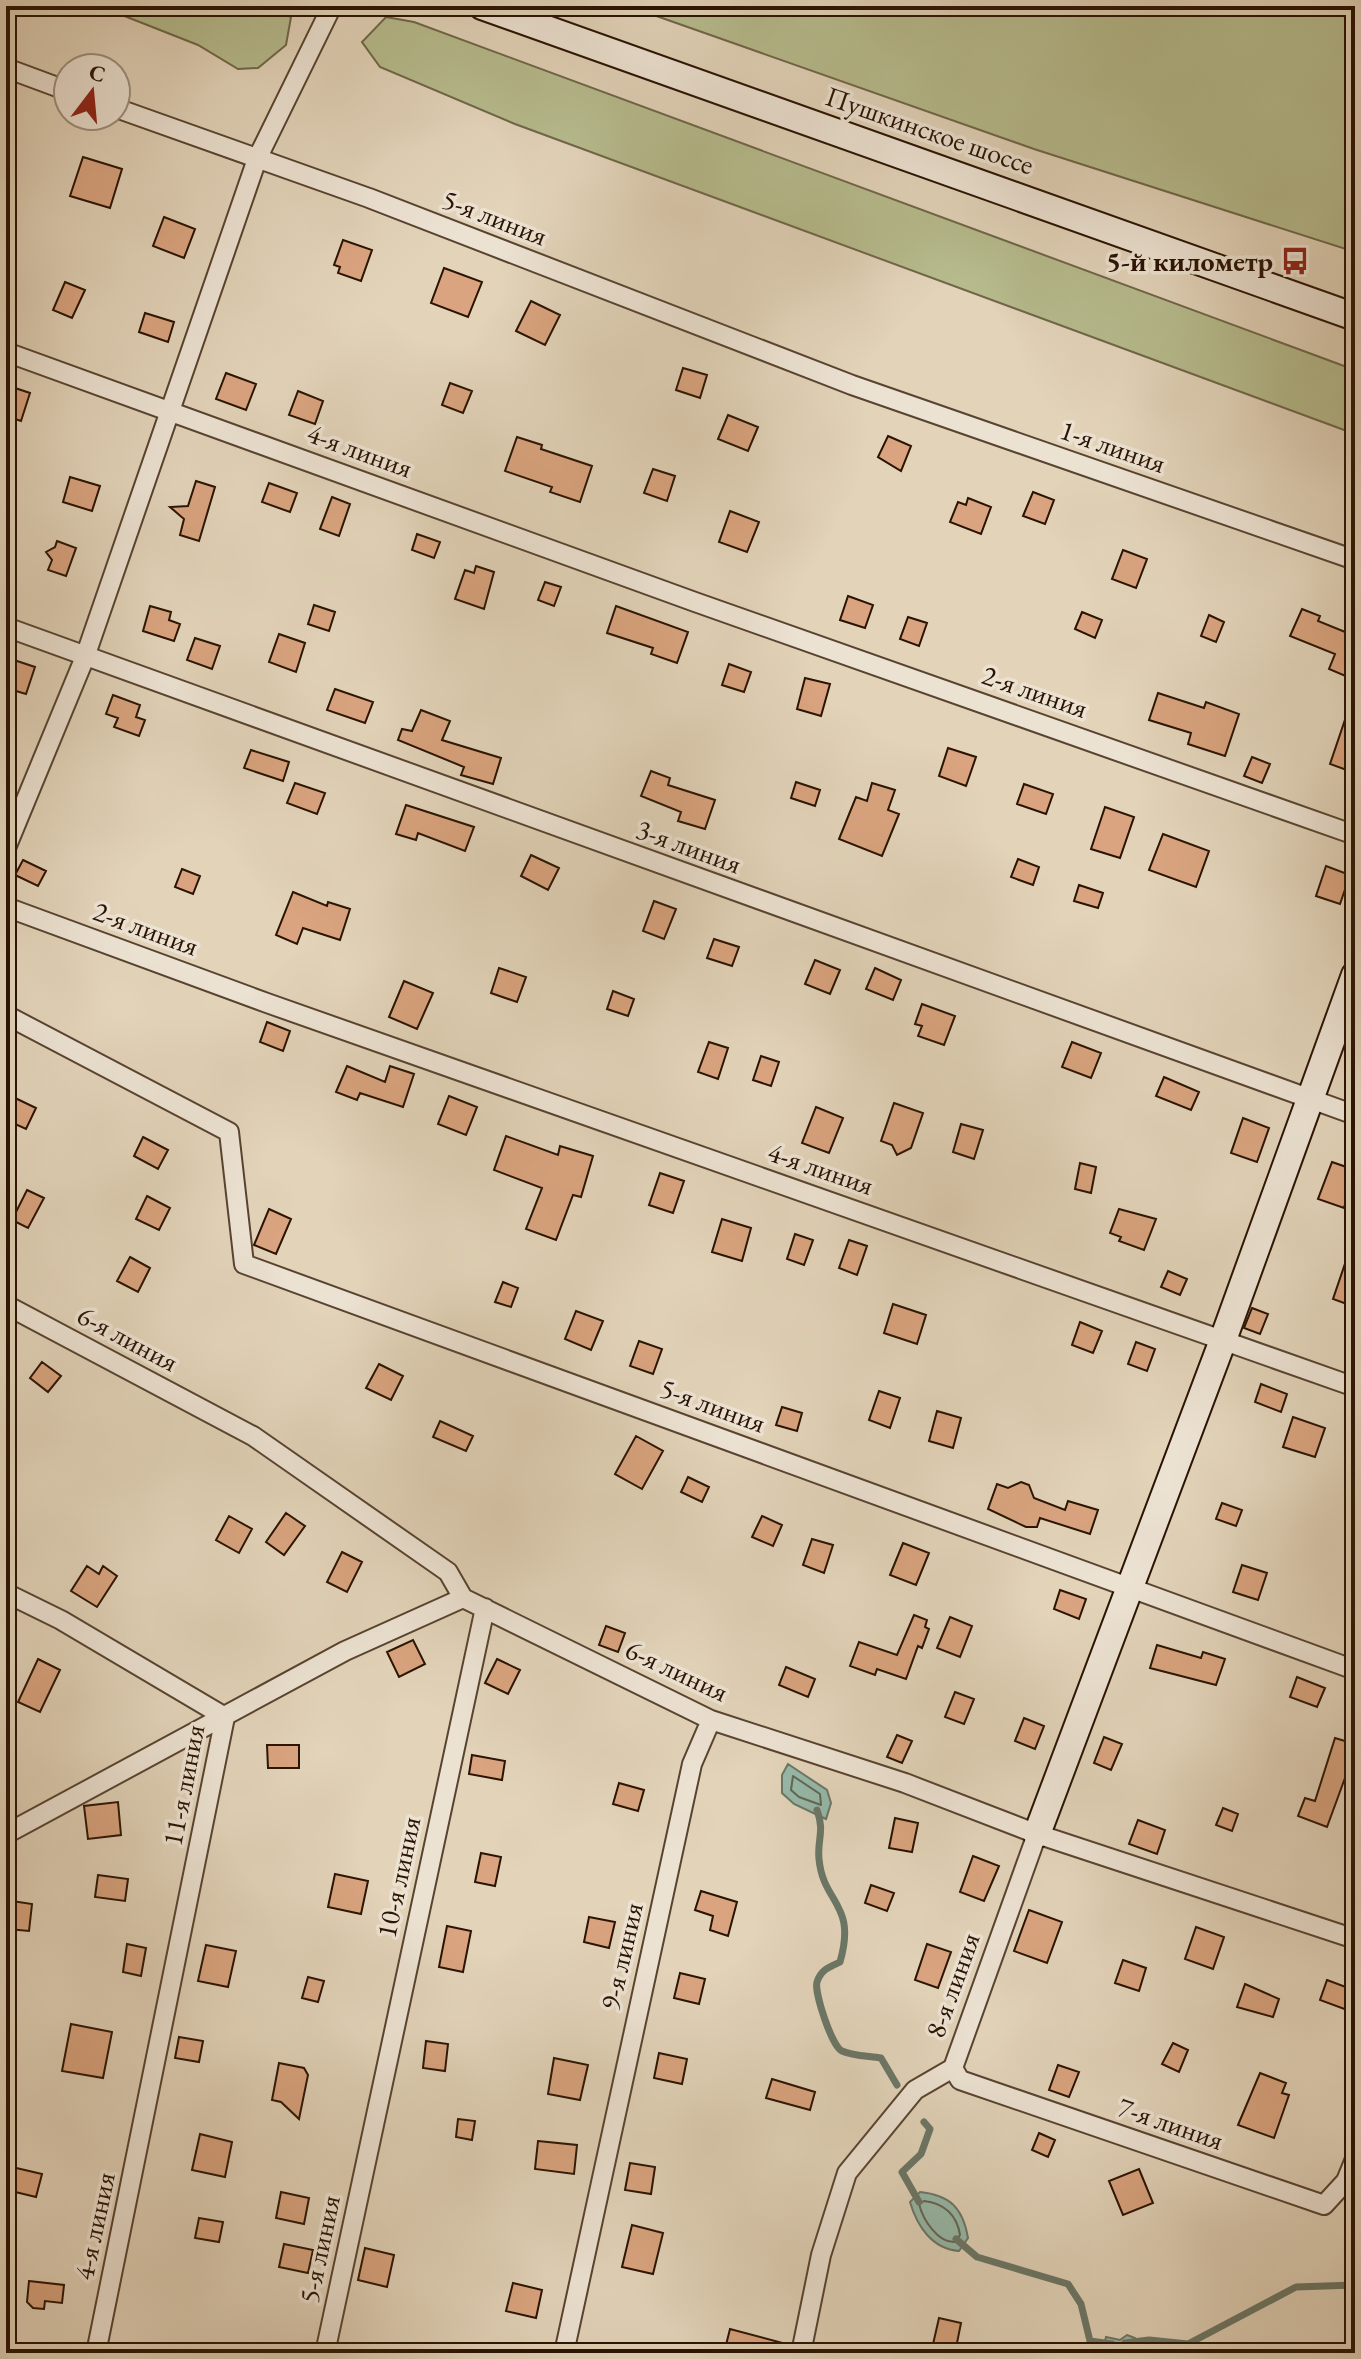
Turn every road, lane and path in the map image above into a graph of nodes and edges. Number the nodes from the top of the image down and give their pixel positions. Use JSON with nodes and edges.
{"nodes":[{"id":1,"x":332,"y":6,"type":"edge"},
{"id":2,"x":482,"y":6,"type":"edge"},
{"id":3,"x":6,"y":68,"type":"edge"},
{"id":4,"x":52,"y":85,"type":"edge"},
{"id":5,"x":132,"y":114,"type":"edge"},
{"id":6,"x":257,"y":159,"type":"junction"},
{"id":7,"x":1355,"y":317,"type":"edge"},
{"id":8,"x":6,"y":352,"type":"edge"},
{"id":9,"x":852,"y":385,"type":"joint"},
{"id":10,"x":172,"y":411,"type":"junction"},
{"id":11,"x":1355,"y":560,"type":"edge"},
{"id":12,"x":695,"y":602,"type":"joint"},
{"id":13,"x":6,"y":627,"type":"edge"},
{"id":14,"x":85,"y":657,"type":"junction"},
{"id":15,"x":1355,"y":835,"type":"edge"},
{"id":16,"x":6,"y":848,"type":"edge"},
{"id":17,"x":6,"y":907,"type":"edge"},
{"id":18,"x":1355,"y":975,"type":"edge"},
{"id":19,"x":267,"y":1003,"type":"joint"},
{"id":20,"x":6,"y":1015,"type":"edge"},
{"id":21,"x":1310,"y":1099,"type":"junction"},
{"id":22,"x":1355,"y":1115,"type":"edge"},
{"id":23,"x":6,"y":1305,"type":"edge"},
{"id":24,"x":1223,"y":1340,"type":"junction"},
{"id":25,"x":1355,"y":1387,"type":"edge"},
{"id":26,"x":1130,"y":1588,"type":"junction"},
{"id":27,"x":6,"y":1593,"type":"edge"},
{"id":28,"x":463,"y":1598,"type":"junction"},
{"id":29,"x":485,"y":1608,"type":"junction"},
{"id":30,"x":1355,"y":1670,"type":"edge"},
{"id":31,"x":225,"y":1717,"type":"junction"},
{"id":32,"x":711,"y":1720,"type":"junction"},
{"id":33,"x":6,"y":1834,"type":"edge"},
{"id":34,"x":1037,"y":1834,"type":"junction"},
{"id":35,"x":1355,"y":1939,"type":"edge"},
{"id":36,"x":953,"y":2068,"type":"junction"},
{"id":37,"x":147,"y":2111,"type":"joint"},
{"id":38,"x":367,"y":2157,"type":"joint"},
{"id":39,"x":1355,"y":2159,"type":"edge"},
{"id":40,"x":96,"y":2353,"type":"edge"},
{"id":41,"x":325,"y":2353,"type":"edge"},
{"id":42,"x":564,"y":2353,"type":"edge"},
{"id":43,"x":801,"y":2353,"type":"edge"}],
"edges":[{"from":1,"to":6,"type":"street"},
{"from":2,"to":7,"type":"main road","name":"Пушкинское шоссе"},
{"from":3,"to":4,"type":"street"},
{"from":5,"to":6,"type":"street","name":"5-я линия"},
{"from":6,"to":9,"type":"street","name":"5-я линия"},
{"from":6,"to":10,"type":"street"},
{"from":8,"to":10,"type":"street","name":"4-я линия"},
{"from":9,"to":11,"type":"street","name":"1-я линия"},
{"from":10,"to":12,"type":"street","name":"4-я линия"},
{"from":10,"to":14,"type":"street"},
{"from":12,"to":15,"type":"street","name":"2-я линия"},
{"from":13,"to":14,"type":"street","name":"3-я линия"},
{"from":14,"to":16,"type":"street"},
{"from":14,"to":21,"type":"street","name":"3-я линия"},
{"from":17,"to":19,"type":"street","name":"2-я линия"},
{"from":18,"to":21,"type":"main road"},
{"from":19,"to":24,"type":"street","name":"4-я линия"},
{"from":20,"to":26,"type":"street","name":"5-я линия"},
{"from":21,"to":22,"type":"street","name":"3-я линия"},
{"from":21,"to":24,"type":"main road"},
{"from":23,"to":28,"type":"street","name":"6-я линия"},
{"from":24,"to":25,"type":"street","name":"4-я линия"},
{"from":24,"to":26,"type":"main road"},
{"from":26,"to":30,"type":"street","name":"5-я линия"},
{"from":26,"to":34,"type":"main road"},
{"from":27,"to":31,"type":"street","name":"11-я линия"},
{"from":28,"to":29,"type":"street","name":"6-я линия"},
{"from":28,"to":31,"type":"street"},
{"from":29,"to":32,"type":"street","name":"6-я линия"},
{"from":29,"to":38,"type":"street","name":"10-я линия"},
{"from":31,"to":33,"type":"street"},
{"from":31,"to":37,"type":"street","name":"11-я линия"},
{"from":32,"to":34,"type":"street","name":"6-я линия"},
{"from":32,"to":42,"type":"street","name":"9-я линия"},
{"from":34,"to":35,"type":"street","name":"6-я линия"},
{"from":34,"to":36,"type":"street","name":"8-я линия"},
{"from":36,"to":39,"type":"street","name":"7-я линия"},
{"from":36,"to":43,"type":"street","name":"8-я линия"},
{"from":37,"to":40,"type":"street","name":"4-я линия"},
{"from":38,"to":41,"type":"street","name":"5-я линия"}]}
